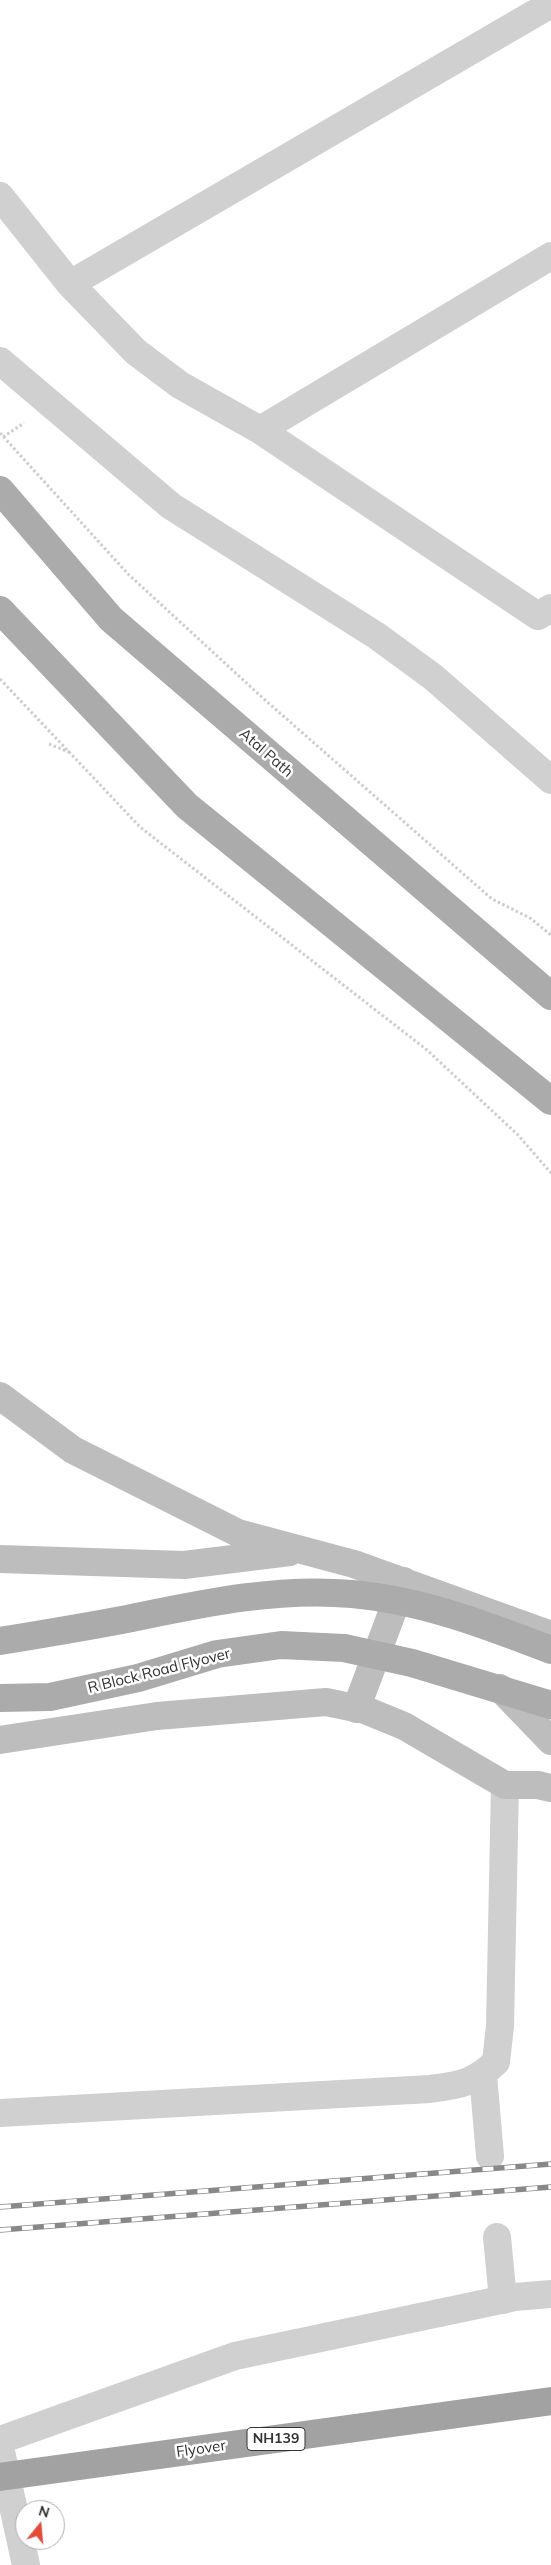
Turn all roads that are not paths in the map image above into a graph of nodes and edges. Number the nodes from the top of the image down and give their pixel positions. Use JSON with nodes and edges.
{"nodes":[{"id":1,"x":551,"y":4,"type":"edge"},
{"id":2,"x":0,"y":196,"type":"edge"},
{"id":3,"x":551,"y":256,"type":"edge"},
{"id":4,"x":70,"y":284,"type":"junction"},
{"id":5,"x":0,"y":362,"type":"edge"},
{"id":6,"x":260,"y":430,"type":"junction"},
{"id":7,"x":0,"y":490,"type":"edge"},
{"id":8,"x":0,"y":610,"type":"edge"},
{"id":9,"x":547,"y":617,"type":"edge"},
{"id":10,"x":551,"y":780,"type":"edge"},
{"id":11,"x":551,"y":996,"type":"edge"},
{"id":12,"x":551,"y":1101,"type":"edge"},
{"id":13,"x":0,"y":1396,"type":"edge"},
{"id":14,"x":303,"y":1550,"type":"junction"},
{"id":15,"x":0,"y":1559,"type":"edge"},
{"id":16,"x":404,"y":1581,"type":"junction"},
{"id":17,"x":551,"y":1635,"type":"edge"},
{"id":18,"x":0,"y":1641,"type":"edge"},
{"id":19,"x":551,"y":1650,"type":"edge"},
{"id":20,"x":500,"y":1688,"type":"junction"},
{"id":21,"x":0,"y":1698,"type":"edge"},
{"id":22,"x":551,"y":1706,"type":"edge"},
{"id":23,"x":356,"y":1709,"type":"junction"},
{"id":24,"x":0,"y":1740,"type":"edge"},
{"id":25,"x":551,"y":1741,"type":"edge"},
{"id":26,"x":505,"y":1785,"type":"junction"},
{"id":27,"x":551,"y":1788,"type":"edge"},
{"id":28,"x":483,"y":2074,"type":"junction"},
{"id":29,"x":0,"y":2113,"type":"edge"},
{"id":30,"x":490,"y":2156,"type":"dead end"},
{"id":31,"x":498,"y":2236,"type":"dead end"},
{"id":32,"x":551,"y":2294,"type":"edge"},
{"id":33,"x":504,"y":2300,"type":"junction"},
{"id":34,"x":551,"y":2401,"type":"edge"},
{"id":35,"x":0,"y":2440,"type":"edge"},
{"id":36,"x":0,"y":2447,"type":"edge"},
{"id":37,"x":0,"y":2477,"type":"edge"},
{"id":38,"x":9,"y":2519,"type":"edge"},
{"id":39,"x":26,"y":2565,"type":"edge"}],
"edges":[{"from":1,"to":4,"type":"street"},
{"from":2,"to":4,"type":"street"},
{"from":3,"to":6,"type":"street"},
{"from":4,"to":6,"type":"street"},
{"from":5,"to":10,"type":"street"},
{"from":6,"to":9,"type":"street"},
{"from":7,"to":11,"type":"main road","name":"Atal Path"},
{"from":8,"to":12,"type":"main road"},
{"from":13,"to":14,"type":"main road"},
{"from":14,"to":15,"type":"main road"},
{"from":14,"to":16,"type":"main road"},
{"from":16,"to":17,"type":"main road"},
{"from":16,"to":23,"type":"main road"},
{"from":18,"to":19,"type":"main road"},
{"from":20,"to":21,"type":"main road","name":"R Block Road Flyover"},
{"from":20,"to":22,"type":"main road","name":"R Block Road Flyover"},
{"from":20,"to":25,"type":"main road"},
{"from":23,"to":24,"type":"main road"},
{"from":23,"to":26,"type":"main road"},
{"from":26,"to":27,"type":"main road"},
{"from":26,"to":28,"type":"street"},
{"from":28,"to":29,"type":"street"},
{"from":28,"to":30,"type":"street"},
{"from":31,"to":33,"type":"street"},
{"from":32,"to":33,"type":"street"},
{"from":33,"to":35,"type":"street"},
{"from":34,"to":37,"type":"highway","name":"Flyover","number":"NH139"},
{"from":36,"to":38,"type":"street"},
{"from":38,"to":39,"type":"street"}]}
